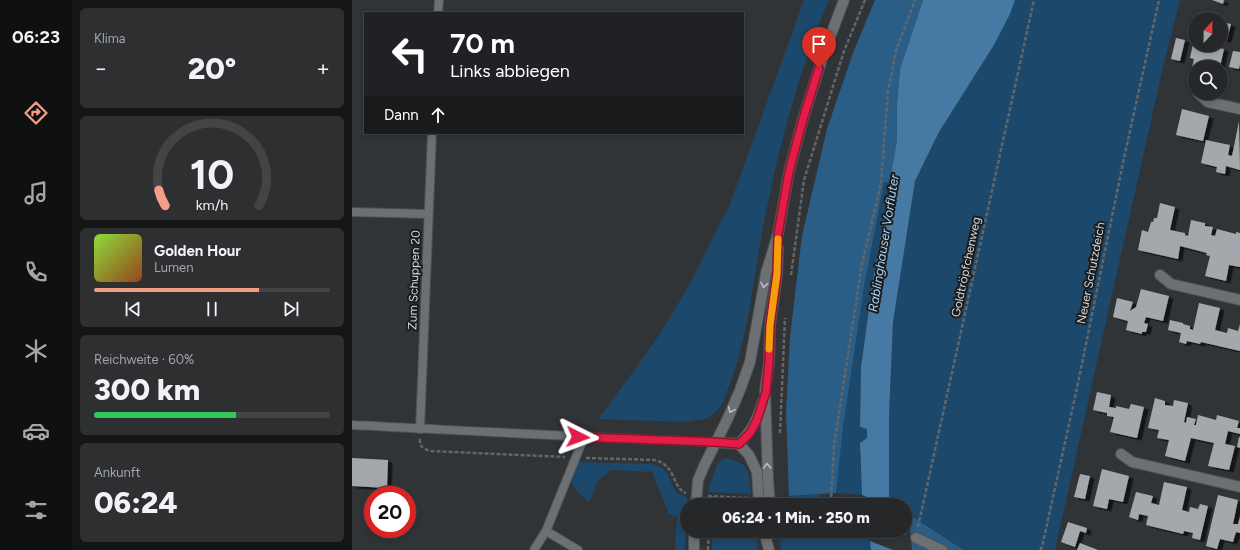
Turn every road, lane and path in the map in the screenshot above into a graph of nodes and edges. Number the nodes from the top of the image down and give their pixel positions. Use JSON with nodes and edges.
{"nodes":[{"id":1,"x":439,"y":0,"type":"edge"},
{"id":2,"x":844,"y":0,"type":"edge"},
{"id":3,"x":915,"y":0,"type":"edge"},
{"id":4,"x":1034,"y":0,"type":"edge"},
{"id":5,"x":1159,"y":0,"type":"edge"},
{"id":6,"x":438,"y":12,"type":"edge"},
{"id":7,"x":1206,"y":100,"type":"edge"},
{"id":8,"x":1240,"y":109,"type":"edge"},
{"id":9,"x":432,"y":134,"type":"edge"},
{"id":10,"x":352,"y":212,"type":"edge"},
{"id":11,"x":428,"y":214,"type":"junction"},
{"id":12,"x":778,"y":234,"type":"junction"},
{"id":13,"x":1160,"y":275,"type":"dead end"},
{"id":14,"x":1240,"y":300,"type":"edge"},
{"id":15,"x":766,"y":392,"type":"junction"},
{"id":16,"x":352,"y":425,"type":"edge"},
{"id":17,"x":420,"y":429,"type":"junction"},
{"id":18,"x":584,"y":437,"type":"junction"},
{"id":19,"x":715,"y":442,"type":"junction"},
{"id":20,"x":739,"y":444,"type":"junction"},
{"id":21,"x":1121,"y":454,"type":"dead end"},
{"id":22,"x":575,"y":458,"type":"junction"},
{"id":23,"x":656,"y":460,"type":"dead end"},
{"id":24,"x":1240,"y":487,"type":"edge"},
{"id":25,"x":697,"y":498,"type":"edge"},
{"id":26,"x":759,"y":498,"type":"edge"},
{"id":27,"x":770,"y":498,"type":"edge"},
{"id":28,"x":831,"y":498,"type":"edge"},
{"id":29,"x":546,"y":531,"type":"junction"},
{"id":30,"x":694,"y":538,"type":"edge"},
{"id":31,"x":709,"y":538,"type":"edge"},
{"id":32,"x":766,"y":538,"type":"edge"},
{"id":33,"x":770,"y":538,"type":"edge"},
{"id":34,"x":916,"y":538,"type":"joint"},
{"id":35,"x":534,"y":550,"type":"edge"},
{"id":36,"x":578,"y":550,"type":"edge"},
{"id":37,"x":694,"y":550,"type":"edge"},
{"id":38,"x":708,"y":550,"type":"edge"},
{"id":39,"x":769,"y":550,"type":"edge"},
{"id":40,"x":942,"y":550,"type":"edge"},
{"id":41,"x":1040,"y":550,"type":"edge"}],
"edges":[{"from":1,"to":6,"type":"lane"},
{"from":2,"to":12,"type":"street"},
{"from":3,"to":28,"type":"path"},
{"from":4,"to":34,"type":"path","name":"Goldtröpfchenweg"},
{"from":5,"to":41,"type":"path","name":"Neuer Schutzdeich"},
{"from":7,"to":8,"type":"street"},
{"from":9,"to":11,"type":"lane","name":"Zum Schuppen 20"},
{"from":10,"to":11,"type":"lane"},
{"from":11,"to":17,"type":"lane","name":"Zum Schuppen 20"},
{"from":12,"to":15,"type":"street"},
{"from":12,"to":19,"type":"street","one_way":true},
{"from":13,"to":14,"type":"street"},
{"from":15,"to":20,"type":"street"},
{"from":27,"to":15,"type":"street","one_way":true},
{"from":16,"to":17,"type":"lane"},
{"from":17,"to":18,"type":"lane"},
{"from":17,"to":22,"type":"path"},
{"from":18,"to":19,"type":"lane"},
{"from":18,"to":22,"type":"lane"},
{"from":19,"to":20,"type":"street"},
{"from":19,"to":25,"type":"street"},
{"from":20,"to":26,"type":"street"},
{"from":21,"to":24,"type":"street"},
{"from":22,"to":23,"type":"path"},
{"from":22,"to":29,"type":"lane"},
{"from":29,"to":35,"type":"lane"},
{"from":29,"to":36,"type":"lane"},
{"from":30,"to":37,"type":"street"},
{"from":31,"to":38,"type":"path"},
{"from":32,"to":39,"type":"street"},
{"from":33,"to":39,"type":"street"},
{"from":34,"to":40,"type":"street"}]}
